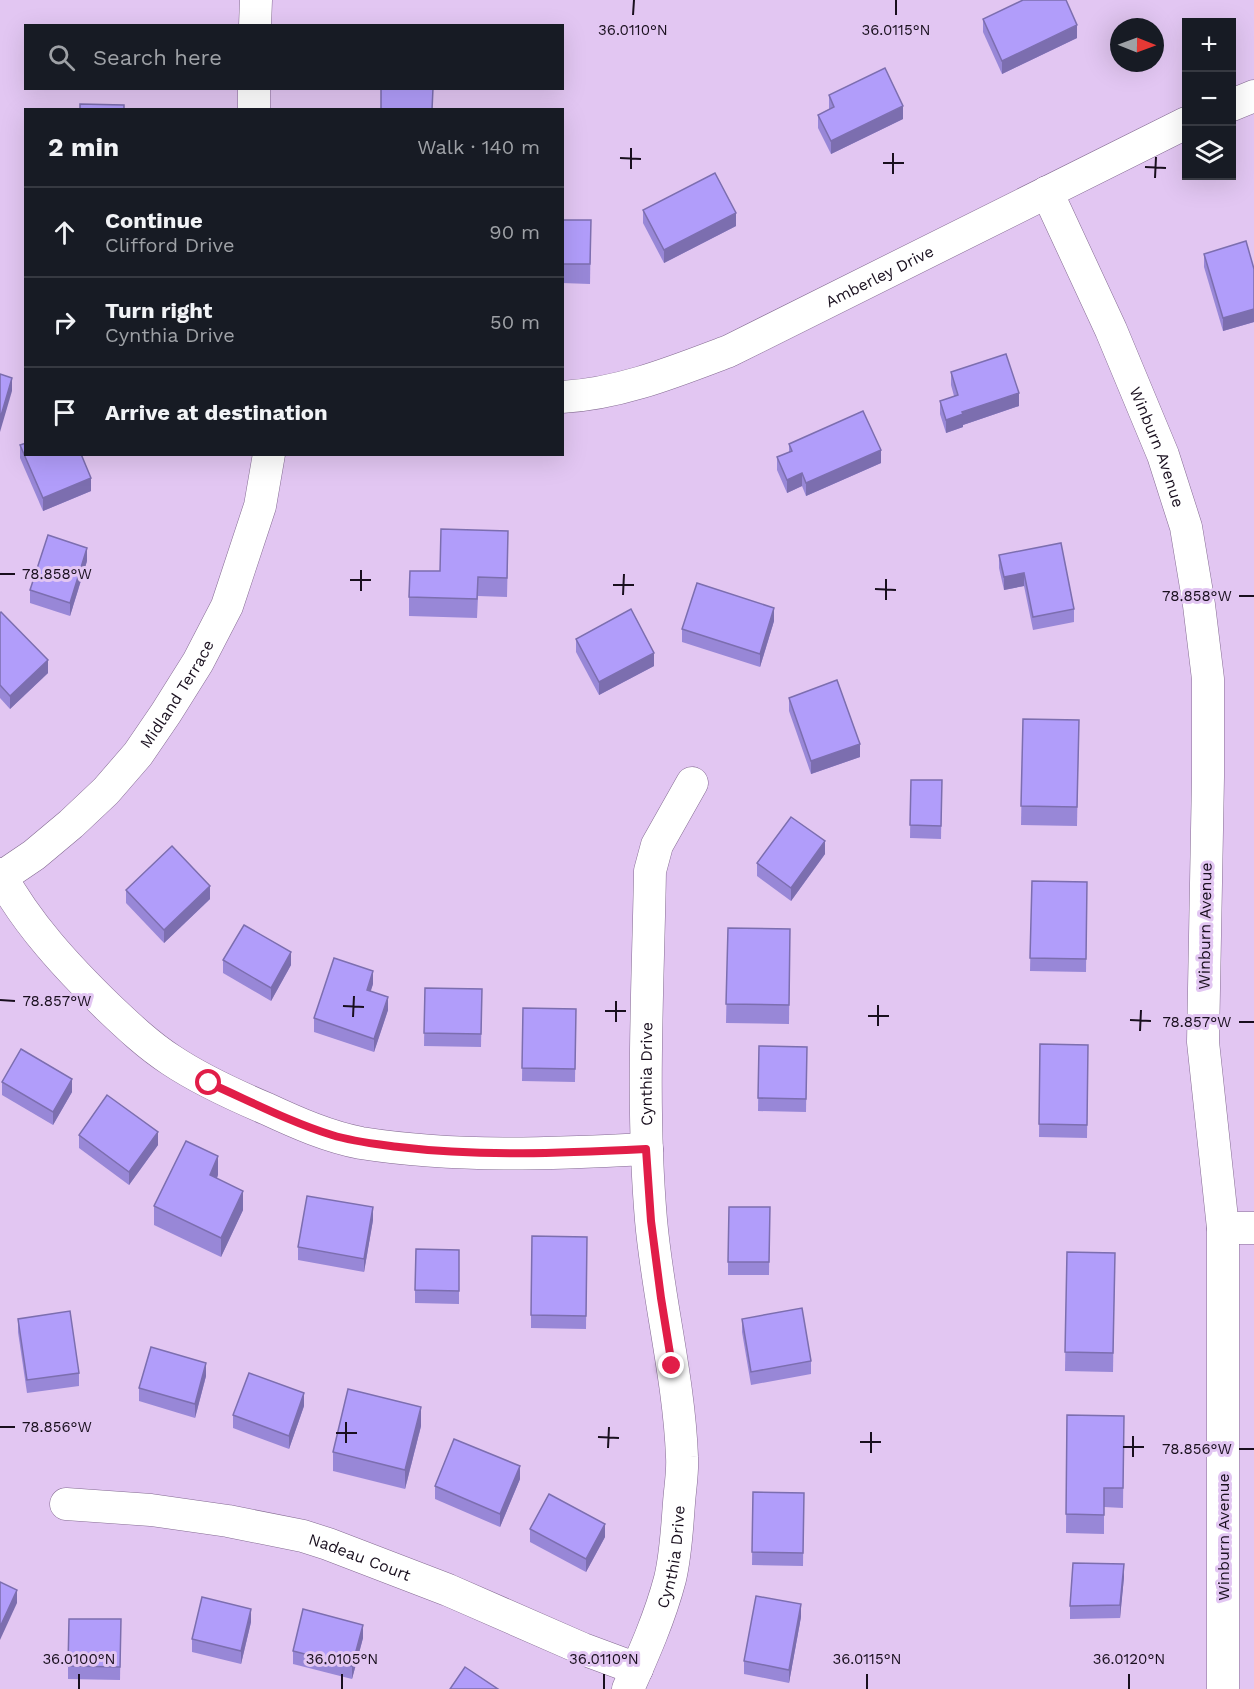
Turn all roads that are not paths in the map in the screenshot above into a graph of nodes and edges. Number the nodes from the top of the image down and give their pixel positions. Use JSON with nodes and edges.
{"nodes":[{"id":1,"x":256,"y":0,"type":"edge"},
{"id":2,"x":255,"y":24,"type":"edge"},
{"id":3,"x":254,"y":90,"type":"edge"},
{"id":4,"x":1254,"y":96,"type":"edge"},
{"id":5,"x":1236,"y":103,"type":"edge"},
{"id":6,"x":254,"y":108,"type":"edge"},
{"id":7,"x":1182,"y":125,"type":"edge"},
{"id":8,"x":1047,"y":192,"type":"junction"},
{"id":9,"x":564,"y":397,"type":"edge"},
{"id":10,"x":268,"y":456,"type":"edge"},
{"id":11,"x":692,"y":783,"type":"dead end"},
{"id":12,"x":0,"y":876,"type":"edge"},
{"id":13,"x":646,"y":1149,"type":"junction"},
{"id":14,"x":1223,"y":1228,"type":"junction"},
{"id":15,"x":1254,"y":1228,"type":"edge"},
{"id":16,"x":66,"y":1504,"type":"dead end"},
{"id":17,"x":633,"y":1679,"type":"edge"},
{"id":18,"x":1222,"y":1689,"type":"edge"}],
"edges":[{"from":1,"to":2,"type":"street"},
{"from":3,"to":6,"type":"street"},
{"from":4,"to":5,"type":"street"},
{"from":7,"to":8,"type":"street","name":"Amberley Drive"},
{"from":8,"to":9,"type":"street","name":"Amberley Drive"},
{"from":8,"to":14,"type":"street","name":"Winburn Avenue"},
{"from":10,"to":12,"type":"street","name":"Midland Terrace"},
{"from":11,"to":13,"type":"street","name":"Cynthia Drive"},
{"from":12,"to":13,"type":"street"},
{"from":13,"to":17,"type":"street","name":"Cynthia Drive"},
{"from":14,"to":15,"type":"street"},
{"from":14,"to":18,"type":"street","name":"Winburn Avenue"},
{"from":16,"to":17,"type":"street","name":"Nadeau Court"}]}
